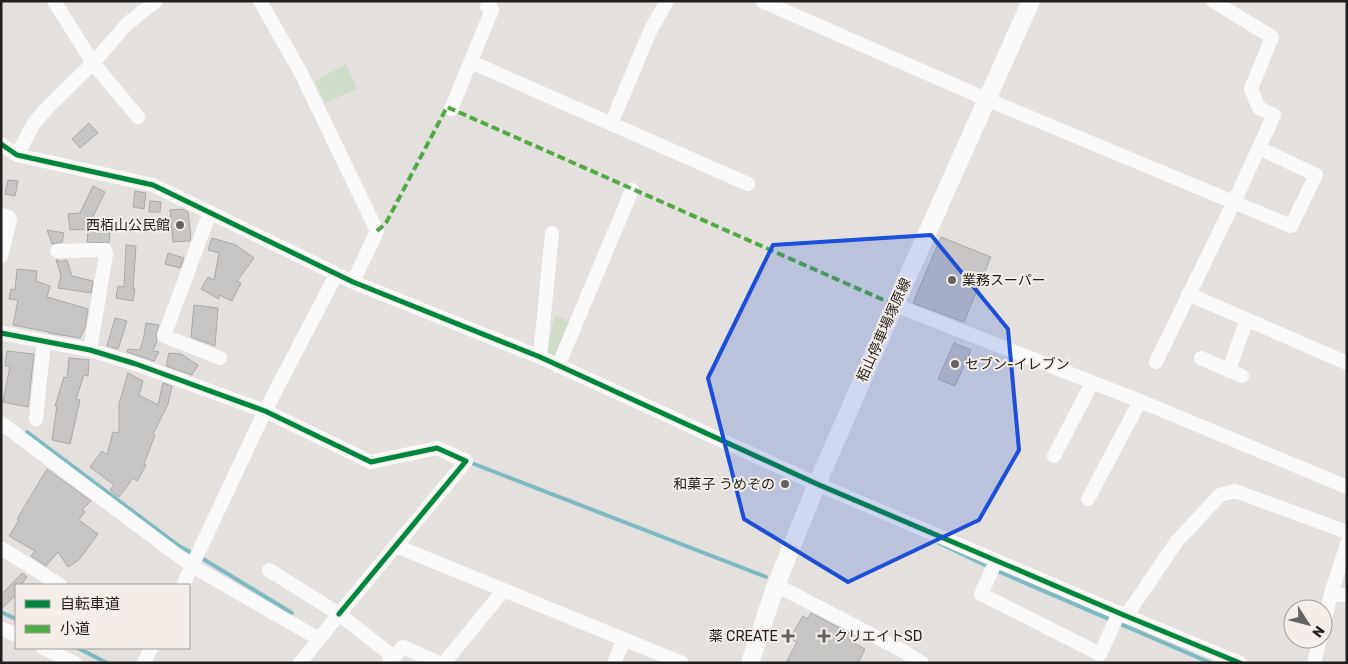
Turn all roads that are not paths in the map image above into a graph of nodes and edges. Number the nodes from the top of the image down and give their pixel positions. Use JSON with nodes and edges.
{"nodes":[{"id":1,"x":54,"y":1,"type":"edge"},
{"id":2,"x":156,"y":1,"type":"edge"},
{"id":3,"x":260,"y":1,"type":"edge"},
{"id":4,"x":666,"y":1,"type":"edge"},
{"id":5,"x":762,"y":1,"type":"edge"},
{"id":6,"x":1030,"y":1,"type":"edge"},
{"id":7,"x":1214,"y":1,"type":"edge"},
{"id":8,"x":491,"y":5,"type":"edge"},
{"id":9,"x":471,"y":62,"type":"junction"},
{"id":10,"x":93,"y":64,"type":"junction"},
{"id":11,"x":986,"y":99,"type":"junction"},
{"id":12,"x":451,"y":109,"type":"dead end"},
{"id":13,"x":138,"y":117,"type":"dead end"},
{"id":14,"x":611,"y":124,"type":"junction"},
{"id":15,"x":1,"y":144,"type":"edge"},
{"id":16,"x":1259,"y":148,"type":"junction"},
{"id":17,"x":17,"y":154,"type":"junction"},
{"id":18,"x":748,"y":184,"type":"dead end"},
{"id":19,"x":632,"y":190,"type":"dead end"},
{"id":20,"x":1234,"y":202,"type":"junction"},
{"id":21,"x":210,"y":212,"type":"junction"},
{"id":22,"x":1,"y":215,"type":"edge"},
{"id":23,"x":552,"y":233,"type":"dead end"},
{"id":24,"x":57,"y":251,"type":"dead end"},
{"id":25,"x":1,"y":256,"type":"edge"},
{"id":26,"x":336,"y":275,"type":"junction"},
{"id":27,"x":353,"y":282,"type":"junction"},
{"id":28,"x":1188,"y":294,"type":"junction"},
{"id":29,"x":894,"y":305,"type":"junction"},
{"id":30,"x":1248,"y":319,"type":"junction"},
{"id":31,"x":2,"y":336,"type":"edge"},
{"id":32,"x":44,"y":342,"type":"junction"},
{"id":33,"x":90,"y":350,"type":"junction"},
{"id":34,"x":540,"y":357,"type":"junction"},
{"id":35,"x":220,"y":358,"type":"dead end"},
{"id":36,"x":1202,"y":358,"type":"dead end"},
{"id":37,"x":1156,"y":362,"type":"dead end"},
{"id":38,"x":1347,"y":363,"type":"edge"},
{"id":39,"x":558,"y":366,"type":"junction"},
{"id":40,"x":1092,"y":383,"type":"junction"},
{"id":41,"x":1140,"y":401,"type":"junction"},
{"id":42,"x":265,"y":411,"type":"junction"},
{"id":43,"x":36,"y":419,"type":"dead end"},
{"id":44,"x":1,"y":423,"type":"edge"},
{"id":45,"x":1054,"y":456,"type":"dead end"},
{"id":46,"x":817,"y":484,"type":"junction"},
{"id":47,"x":1347,"y":487,"type":"edge"},
{"id":48,"x":1088,"y":499,"type":"dead end"},
{"id":49,"x":1347,"y":532,"type":"edge"},
{"id":50,"x":1347,"y":544,"type":"edge"},
{"id":51,"x":396,"y":546,"type":"junction"},
{"id":52,"x":1,"y":548,"type":"edge"},
{"id":53,"x":996,"y":561,"type":"junction"},
{"id":54,"x":192,"y":566,"type":"junction"},
{"id":55,"x":269,"y":570,"type":"dead end"},
{"id":56,"x":58,"y":584,"type":"edge"},
{"id":57,"x":183,"y":584,"type":"edge"},
{"id":58,"x":776,"y":585,"type":"junction"},
{"id":59,"x":504,"y":590,"type":"junction"},
{"id":60,"x":1331,"y":594,"type":"junction"},
{"id":61,"x":1347,"y":595,"type":"edge"},
{"id":62,"x":1330,"y":599,"type":"edge"},
{"id":63,"x":339,"y":614,"type":"junction"},
{"id":64,"x":1122,"y":615,"type":"junction"},
{"id":65,"x":1,"y":628,"type":"edge"},
{"id":66,"x":15,"y":635,"type":"edge"},
{"id":67,"x":319,"y":639,"type":"junction"},
{"id":68,"x":624,"y":639,"type":"junction"},
{"id":69,"x":45,"y":649,"type":"edge"},
{"id":70,"x":151,"y":649,"type":"edge"},
{"id":71,"x":1318,"y":649,"type":"edge"},
{"id":72,"x":657,"y":658,"type":"edge"},
{"id":73,"x":391,"y":660,"type":"edge"},
{"id":74,"x":75,"y":663,"type":"edge"},
{"id":75,"x":144,"y":663,"type":"edge"},
{"id":76,"x":300,"y":663,"type":"edge"},
{"id":77,"x":439,"y":663,"type":"edge"},
{"id":78,"x":444,"y":663,"type":"edge"},
{"id":79,"x":614,"y":663,"type":"edge"},
{"id":80,"x":682,"y":663,"type":"edge"},
{"id":81,"x":750,"y":663,"type":"edge"},
{"id":82,"x":922,"y":663,"type":"edge"},
{"id":83,"x":1240,"y":663,"type":"edge"},
{"id":84,"x":1314,"y":663,"type":"edge"}],
"edges":[{"from":1,"to":10,"type":"street"},
{"from":2,"to":10,"type":"street"},
{"from":3,"to":27,"type":"street"},
{"from":4,"to":14,"type":"street"},
{"from":5,"to":11,"type":"street"},
{"from":6,"to":11,"type":"main road","name":"栢山停車場塚原線"},
{"from":7,"to":16,"type":"street"},
{"from":8,"to":9,"type":"street"},
{"from":9,"to":12,"type":"street"},
{"from":9,"to":14,"type":"street"},
{"from":10,"to":13,"type":"street"},
{"from":10,"to":17,"type":"street"},
{"from":11,"to":20,"type":"street"},
{"from":11,"to":29,"type":"main road","name":"栢山停車場塚原線"},
{"from":14,"to":18,"type":"street"},
{"from":15,"to":17,"type":"street"},
{"from":16,"to":20,"type":"street"},
{"from":16,"to":20,"type":"street"},
{"from":17,"to":21,"type":"street"},
{"from":19,"to":39,"type":"street"},
{"from":20,"to":28,"type":"street"},
{"from":21,"to":26,"type":"street"},
{"from":21,"to":35,"type":"street"},
{"from":22,"to":25,"type":"street"},
{"from":23,"to":34,"type":"street"},
{"from":24,"to":33,"type":"street"},
{"from":26,"to":27,"type":"street"},
{"from":26,"to":42,"type":"street"},
{"from":27,"to":34,"type":"street"},
{"from":28,"to":30,"type":"street"},
{"from":28,"to":37,"type":"street"},
{"from":29,"to":40,"type":"street"},
{"from":29,"to":46,"type":"main road","name":"栢山停車場塚原線"},
{"from":30,"to":36,"type":"street"},
{"from":30,"to":38,"type":"street"},
{"from":31,"to":32,"type":"street"},
{"from":32,"to":33,"type":"street"},
{"from":32,"to":43,"type":"street"},
{"from":33,"to":42,"type":"street"},
{"from":34,"to":39,"type":"street"},
{"from":39,"to":46,"type":"street"},
{"from":40,"to":41,"type":"street"},
{"from":40,"to":45,"type":"street"},
{"from":41,"to":47,"type":"street"},
{"from":41,"to":48,"type":"street"},
{"from":42,"to":51,"type":"street"},
{"from":42,"to":54,"type":"street"},
{"from":44,"to":54,"type":"street"},
{"from":46,"to":53,"type":"street"},
{"from":46,"to":58,"type":"main road","name":"栢山停車場塚原線"},
{"from":49,"to":64,"type":"street"},
{"from":50,"to":60,"type":"street"},
{"from":51,"to":59,"type":"street"},
{"from":51,"to":63,"type":"street"},
{"from":52,"to":56,"type":"street"},
{"from":53,"to":64,"type":"street"},
{"from":53,"to":64,"type":"street"},
{"from":54,"to":57,"type":"street"},
{"from":54,"to":67,"type":"street"},
{"from":55,"to":63,"type":"street"},
{"from":58,"to":81,"type":"main road","name":"栢山停車場塚原線"},
{"from":58,"to":82,"type":"street"},
{"from":59,"to":68,"type":"street"},
{"from":59,"to":78,"type":"street"},
{"from":60,"to":61,"type":"street"},
{"from":60,"to":62,"type":"street"},
{"from":63,"to":67,"type":"street"},
{"from":63,"to":73,"type":"street"},
{"from":64,"to":83,"type":"street"},
{"from":65,"to":66,"type":"street"},
{"from":67,"to":76,"type":"street"},
{"from":68,"to":72,"type":"street"},
{"from":68,"to":79,"type":"street"},
{"from":69,"to":74,"type":"street"},
{"from":70,"to":75,"type":"street"},
{"from":71,"to":84,"type":"street"},
{"from":72,"to":80,"type":"street"},
{"from":73,"to":77,"type":"street"}]}
